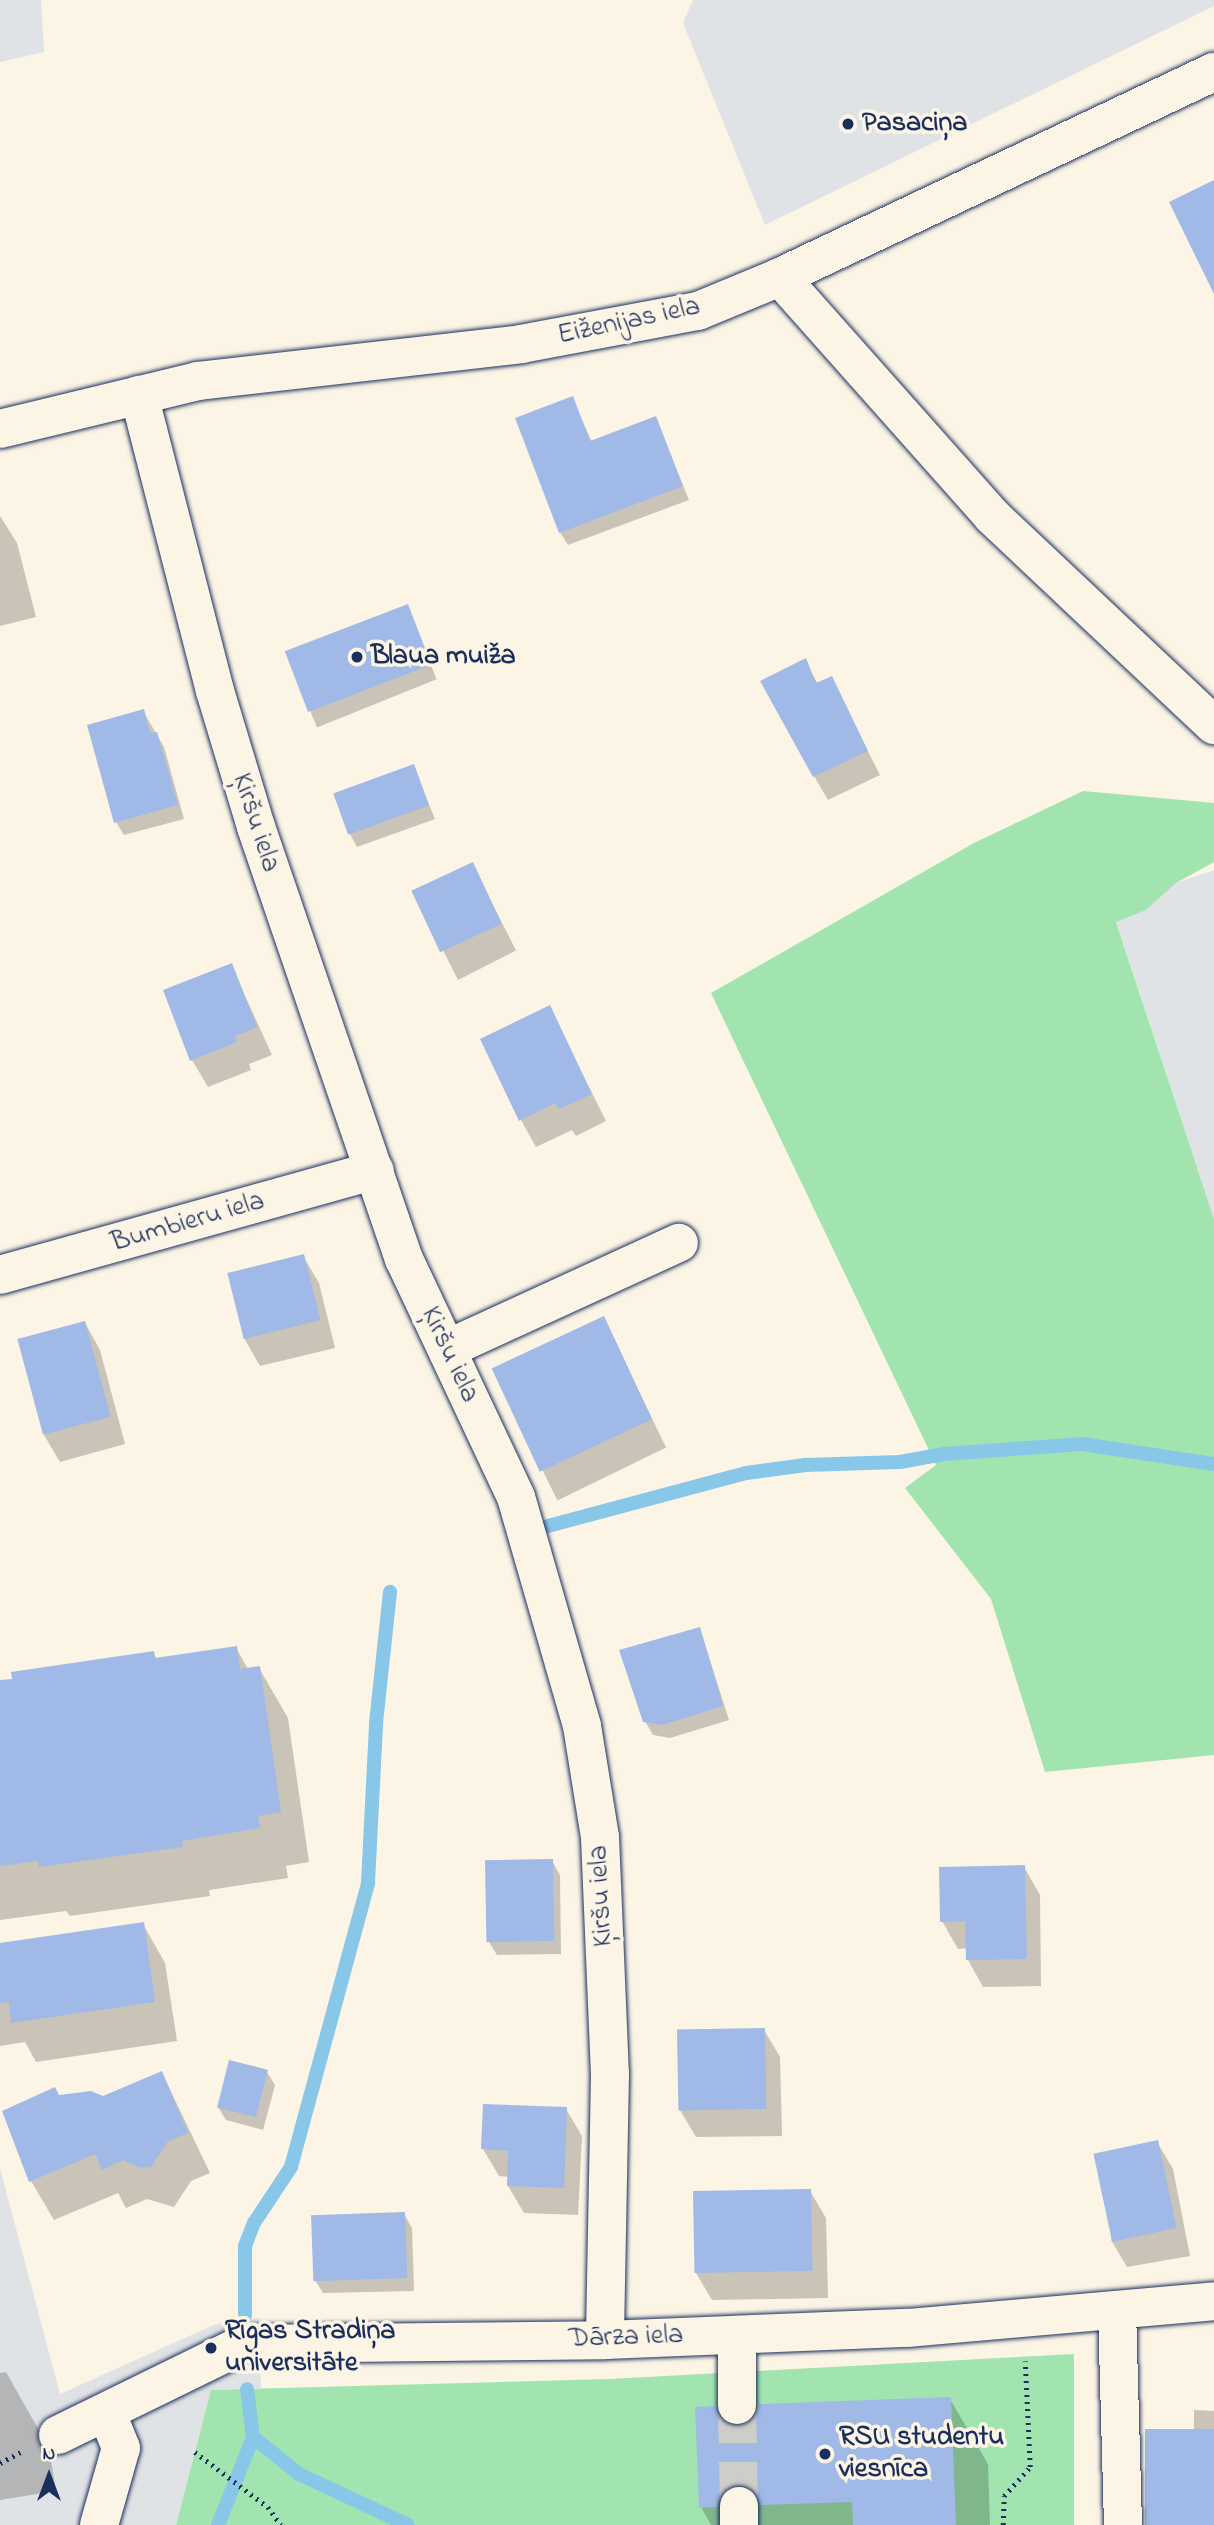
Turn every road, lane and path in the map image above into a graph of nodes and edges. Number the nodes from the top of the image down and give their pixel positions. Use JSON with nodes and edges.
{"nodes":[{"id":1,"x":1214,"y":72,"type":"edge"},
{"id":2,"x":780,"y":278,"type":"junction"},
{"id":3,"x":139,"y":395,"type":"junction"},
{"id":4,"x":0,"y":429,"type":"edge"},
{"id":5,"x":1214,"y":725,"type":"edge"},
{"id":6,"x":375,"y":1170,"type":"junction"},
{"id":7,"x":679,"y":1244,"type":"dead end"},
{"id":8,"x":0,"y":1275,"type":"edge"},
{"id":9,"x":447,"y":1349,"type":"junction"},
{"id":10,"x":1214,"y":2301,"type":"edge"},
{"id":11,"x":1117,"y":2310,"type":"junction"},
{"id":12,"x":737,"y":2335,"type":"junction"},
{"id":13,"x":605,"y":2340,"type":"junction"},
{"id":14,"x":1025,"y":2357,"type":"dead end"},
{"id":15,"x":737,"y":2405,"type":"tunnel mouth"},
{"id":16,"x":107,"y":2413,"type":"junction"},
{"id":17,"x":58,"y":2435,"type":"dead end"},
{"id":18,"x":195,"y":2452,"type":"dead end"},
{"id":19,"x":99,"y":2525,"type":"edge"},
{"id":20,"x":281,"y":2525,"type":"edge"},
{"id":21,"x":1003,"y":2525,"type":"edge"},
{"id":22,"x":1123,"y":2525,"type":"edge"}],
"edges":[{"from":1,"to":2,"type":"street","name":"Eiženijas iela"},
{"from":2,"to":3,"type":"street","name":"Eiženijas iela"},
{"from":2,"to":5,"type":"street"},
{"from":3,"to":4,"type":"street","name":"Eiženijas iela"},
{"from":3,"to":6,"type":"street","name":"Ķiršu iela"},
{"from":6,"to":8,"type":"street","name":"Bumbieru iela"},
{"from":6,"to":9,"type":"street","name":"Ķiršu iela"},
{"from":7,"to":9,"type":"street"},
{"from":9,"to":13,"type":"street","name":"Ķiršu iela"},
{"from":10,"to":11,"type":"street","name":"Dārza iela"},
{"from":11,"to":12,"type":"street","name":"Dārza iela"},
{"from":11,"to":22,"type":"street"},
{"from":12,"to":13,"type":"street","name":"Dārza iela"},
{"from":12,"to":15,"type":"street"},
{"from":13,"to":16,"type":"street","name":"Dārza iela"},
{"from":14,"to":21,"type":"path"},
{"from":16,"to":17,"type":"street","name":"Dārza iela"},
{"from":16,"to":19,"type":"street"},
{"from":18,"to":20,"type":"path"}]}
